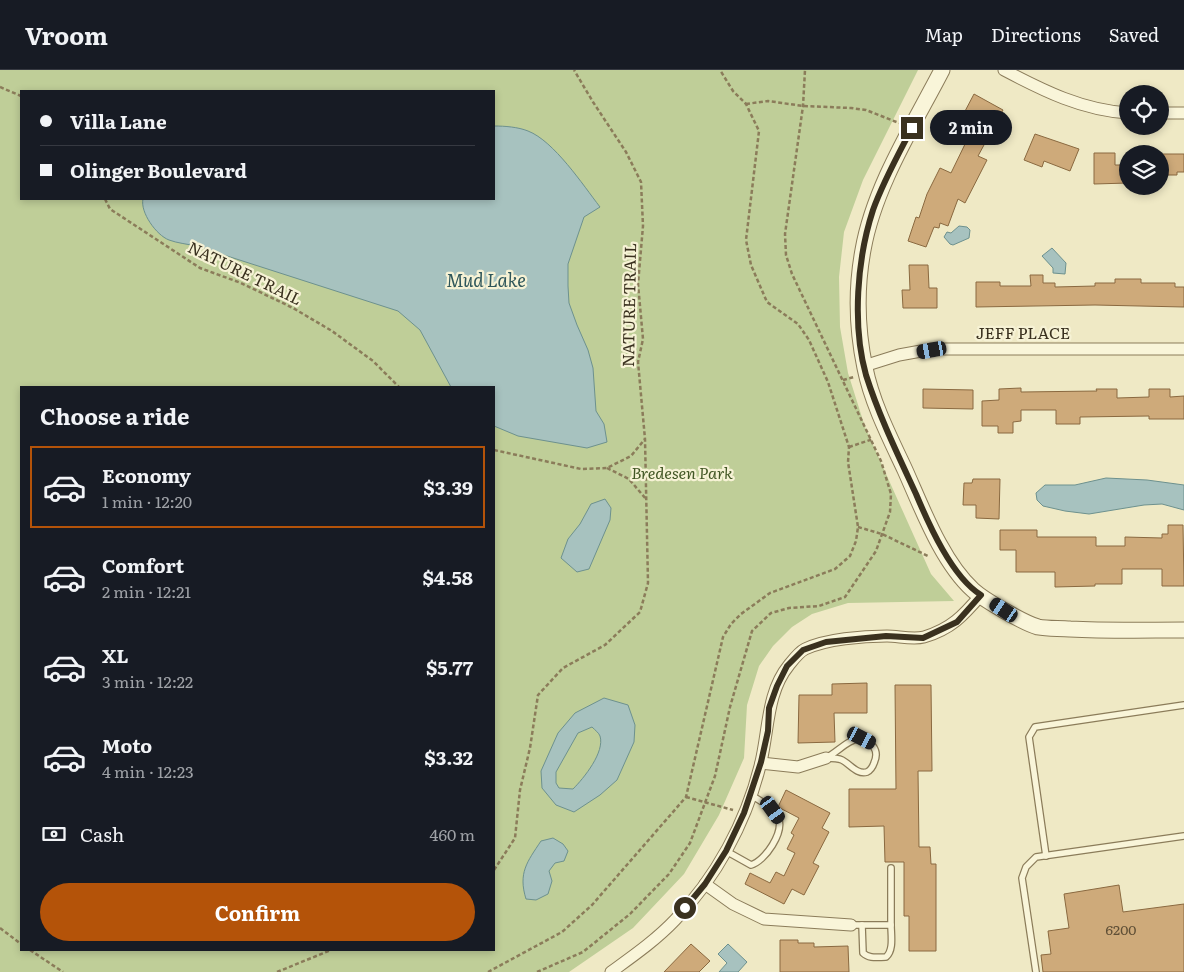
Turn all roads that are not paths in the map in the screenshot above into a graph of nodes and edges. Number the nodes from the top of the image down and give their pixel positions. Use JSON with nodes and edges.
{"nodes":[{"id":1,"x":942,"y":70,"type":"edge"},
{"id":2,"x":1004,"y":70,"type":"edge"},
{"id":3,"x":1119,"y":112,"type":"edge"},
{"id":4,"x":1169,"y":113,"type":"edge"},
{"id":5,"x":1184,"y":113,"type":"edge"},
{"id":6,"x":1184,"y":349,"type":"edge"},
{"id":7,"x":860,"y":371,"type":"junction"},
{"id":8,"x":981,"y":595,"type":"junction"},
{"id":9,"x":1184,"y":630,"type":"edge"},
{"id":10,"x":1184,"y":704,"type":"edge"},
{"id":11,"x":826,"y":758,"type":"junction"},
{"id":12,"x":761,"y":762,"type":"junction"},
{"id":13,"x":751,"y":795,"type":"junction"},
{"id":14,"x":1184,"y":836,"type":"edge"},
{"id":15,"x":726,"y":851,"type":"junction"},
{"id":16,"x":1046,"y":856,"type":"junction"},
{"id":17,"x":891,"y":868,"type":"dead end"},
{"id":18,"x":705,"y":884,"type":"junction"},
{"id":19,"x":857,"y":925,"type":"junction"},
{"id":20,"x":891,"y":925,"type":"junction"},
{"id":21,"x":611,"y":972,"type":"edge"},
{"id":22,"x":1036,"y":972,"type":"edge"}],
"edges":[{"from":1,"to":7,"type":"street"},
{"from":2,"to":3,"type":"street"},
{"from":4,"to":5,"type":"street"},
{"from":6,"to":7,"type":"street","name":"JEFF PLACE"},
{"from":7,"to":8,"type":"street"},
{"from":8,"to":9,"type":"street"},
{"from":8,"to":12,"type":"street"},
{"from":10,"to":16,"type":"lane"},
{"from":11,"to":11,"type":"lane"},
{"from":11,"to":12,"type":"street"},
{"from":12,"to":13,"type":"street"},
{"from":13,"to":15,"type":"street"},
{"from":13,"to":15,"type":"lane"},
{"from":14,"to":16,"type":"lane"},
{"from":15,"to":18,"type":"street"},
{"from":16,"to":22,"type":"lane"},
{"from":17,"to":20,"type":"lane"},
{"from":18,"to":19,"type":"street"},
{"from":18,"to":21,"type":"street"},
{"from":19,"to":20,"type":"lane"},
{"from":19,"to":20,"type":"lane"}]}
